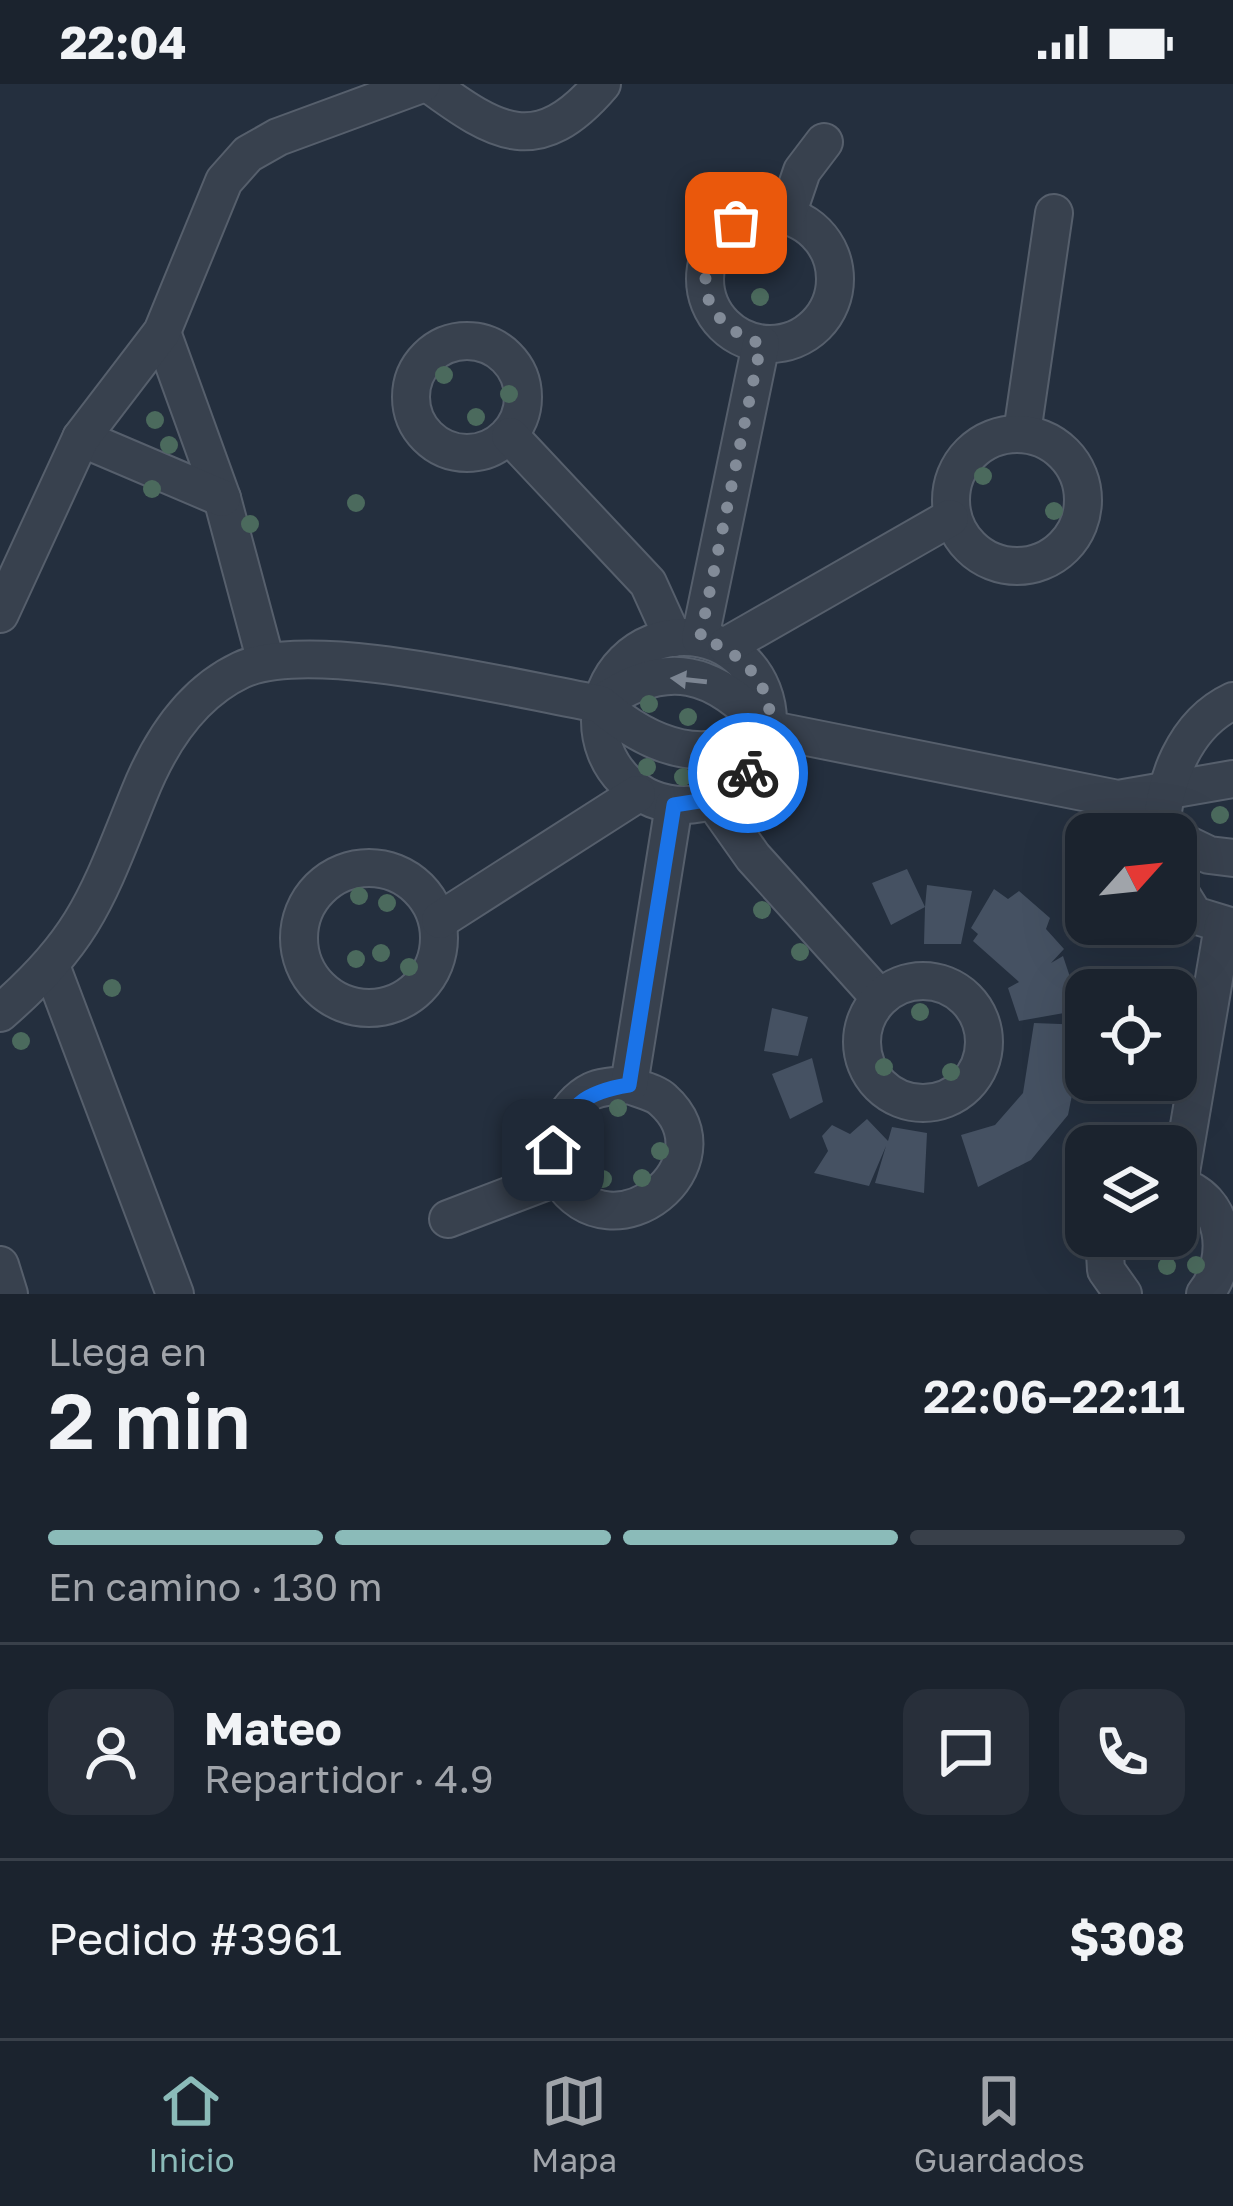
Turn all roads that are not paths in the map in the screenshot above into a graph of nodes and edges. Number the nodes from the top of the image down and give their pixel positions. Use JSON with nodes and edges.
{"nodes":[{"id":1,"x":426,"y":84,"type":"edge"},
{"id":2,"x":602,"y":84,"type":"edge"},
{"id":3,"x":824,"y":142,"type":"dead end"},
{"id":4,"x":1054,"y":213,"type":"dead end"},
{"id":5,"x":787,"y":215,"type":"junction"},
{"id":6,"x":162,"y":332,"type":"junction"},
{"id":7,"x":761,"y":344,"type":"junction"},
{"id":8,"x":1022,"y":433,"type":"junction"},
{"id":9,"x":510,"y":436,"type":"dead end"},
{"id":10,"x":81,"y":438,"type":"junction"},
{"id":11,"x":222,"y":498,"type":"junction"},
{"id":12,"x":950,"y":518,"type":"junction"},
{"id":13,"x":0,"y":614,"type":"edge"},
{"id":14,"x":699,"y":641,"type":"junction"},
{"id":15,"x":266,"y":662,"type":"junction"},
{"id":16,"x":1233,"y":701,"type":"edge"},
{"id":17,"x":600,"y":704,"type":"junction"},
{"id":18,"x":767,"y":729,"type":"junction"},
{"id":19,"x":1233,"y":779,"type":"edge"},
{"id":20,"x":1168,"y":788,"type":"junction"},
{"id":21,"x":638,"y":794,"type":"junction"},
{"id":22,"x":712,"y":799,"type":"junction"},
{"id":23,"x":1118,"y":799,"type":"junction"},
{"id":24,"x":674,"y":805,"type":"junction"},
{"id":25,"x":1137,"y":813,"type":"edge"},
{"id":26,"x":1167,"y":813,"type":"edge"},
{"id":27,"x":1197,"y":849,"type":"edge"},
{"id":28,"x":1233,"y":858,"type":"edge"},
{"id":29,"x":1197,"y":916,"type":"edge"},
{"id":30,"x":440,"y":920,"type":"dead end"},
{"id":31,"x":1228,"y":926,"type":"edge"},
{"id":32,"x":52,"y":968,"type":"junction"},
{"id":33,"x":879,"y":997,"type":"dead end"},
{"id":34,"x":0,"y":1013,"type":"edge"},
{"id":35,"x":629,"y":1085,"type":"junction"},
{"id":36,"x":1189,"y":1125,"type":"edge"},
{"id":37,"x":558,"y":1177,"type":"junction"},
{"id":38,"x":1197,"y":1192,"type":"edge"},
{"id":39,"x":448,"y":1219,"type":"dead end"},
{"id":40,"x":1105,"y":1257,"type":"edge"},
{"id":41,"x":175,"y":1294,"type":"edge"},
{"id":42,"x":1124,"y":1294,"type":"edge"},
{"id":43,"x":1205,"y":1294,"type":"edge"}],
"edges":[{"from":1,"to":2,"type":"street"},
{"from":1,"to":6,"type":"street"},
{"from":3,"to":5,"type":"street"},
{"from":4,"to":8,"type":"street"},
{"from":5,"to":7,"type":"street"},
{"from":5,"to":7,"type":"street"},
{"from":6,"to":10,"type":"street"},
{"from":6,"to":11,"type":"street"},
{"from":7,"to":14,"type":"street"},
{"from":8,"to":12,"type":"street"},
{"from":8,"to":12,"type":"street"},
{"from":9,"to":14,"type":"street"},
{"from":10,"to":11,"type":"street"},
{"from":10,"to":13,"type":"street"},
{"from":11,"to":15,"type":"street"},
{"from":12,"to":14,"type":"street"},
{"from":14,"to":17,"type":"street"},
{"from":14,"to":18,"type":"street"},
{"from":15,"to":17,"type":"street"},
{"from":15,"to":32,"type":"street"},
{"from":16,"to":20,"type":"street"},
{"from":17,"to":18,"type":"street"},
{"from":18,"to":17,"type":"street","one_way":true},
{"from":17,"to":21,"type":"street"},
{"from":18,"to":22,"type":"street"},
{"from":18,"to":23,"type":"street"},
{"from":19,"to":20,"type":"street"},
{"from":20,"to":23,"type":"street"},
{"from":20,"to":26,"type":"street"},
{"from":21,"to":24,"type":"street"},
{"from":21,"to":30,"type":"street"},
{"from":22,"to":24,"type":"street"},
{"from":22,"to":33,"type":"street"},
{"from":23,"to":25,"type":"street"},
{"from":24,"to":35,"type":"street"},
{"from":27,"to":28,"type":"street"},
{"from":29,"to":31,"type":"street"},
{"from":31,"to":36,"type":"street"},
{"from":32,"to":34,"type":"street"},
{"from":32,"to":41,"type":"street"},
{"from":35,"to":37,"type":"street"},
{"from":35,"to":37,"type":"street"},
{"from":37,"to":39,"type":"street"},
{"from":38,"to":43,"type":"street"},
{"from":40,"to":42,"type":"street"}]}
